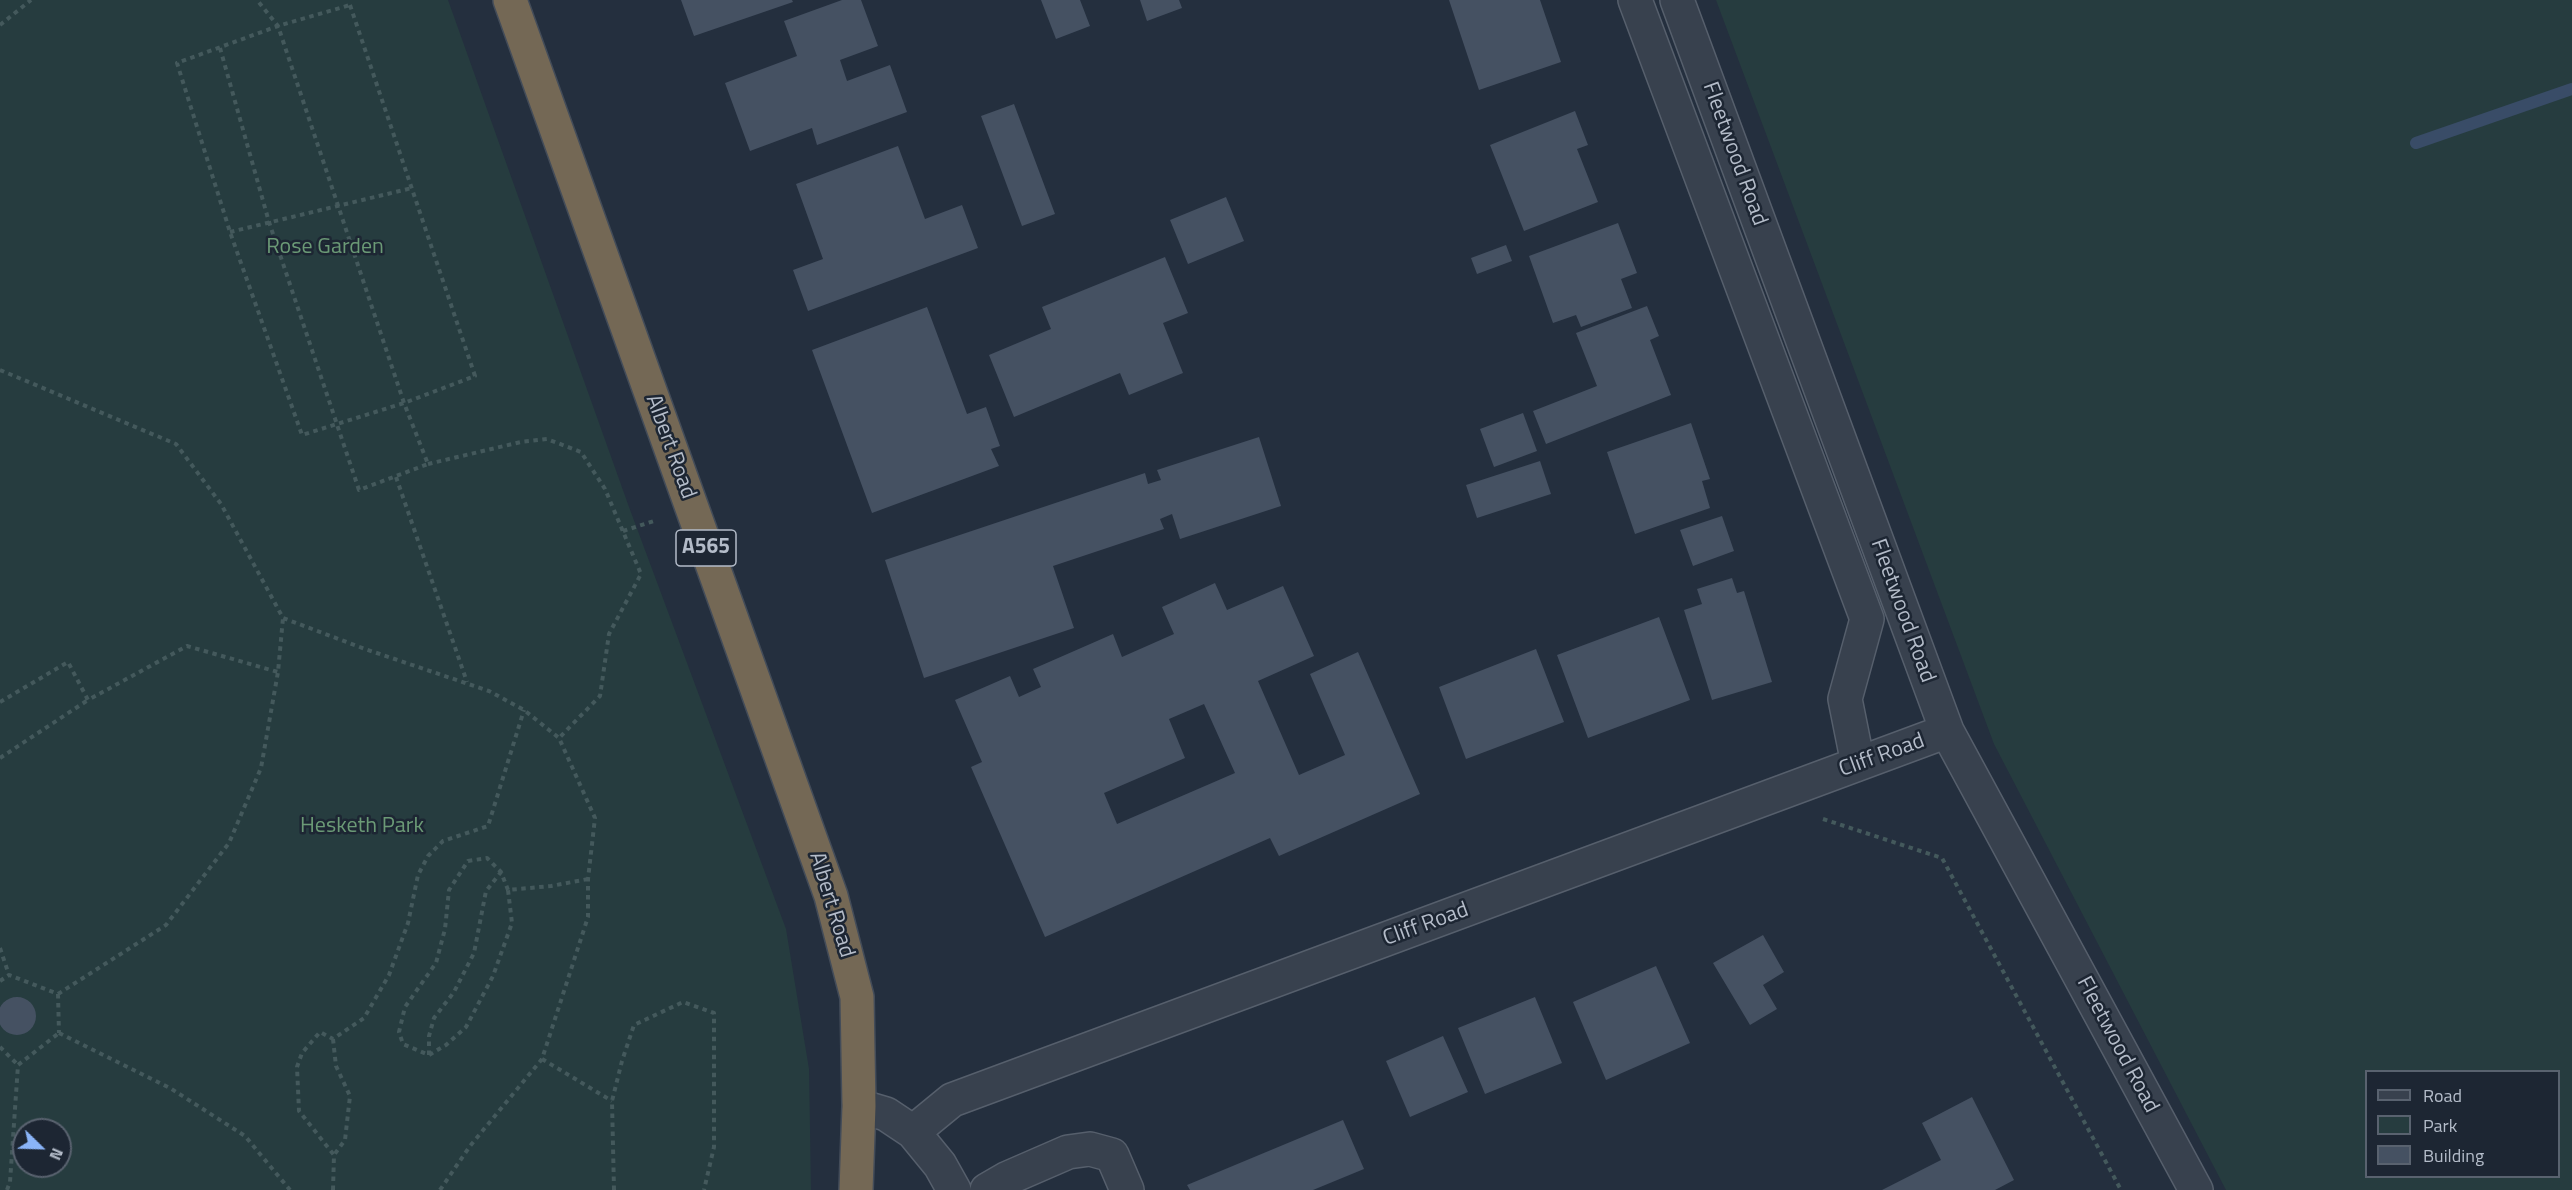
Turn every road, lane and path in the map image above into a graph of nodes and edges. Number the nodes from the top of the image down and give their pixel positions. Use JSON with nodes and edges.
{"nodes":[{"id":1,"x":31,"y":0,"type":"edge"},
{"id":2,"x":257,"y":0,"type":"edge"},
{"id":3,"x":510,"y":0,"type":"edge"},
{"id":4,"x":1635,"y":0,"type":"edge"},
{"id":5,"x":1677,"y":0,"type":"edge"},
{"id":6,"x":0,"y":25,"type":"edge"},
{"id":7,"x":278,"y":26,"type":"junction"},
{"id":8,"x":220,"y":48,"type":"junction"},
{"id":9,"x":412,"y":188,"type":"junction"},
{"id":10,"x":338,"y":206,"type":"junction"},
{"id":11,"x":269,"y":222,"type":"junction"},
{"id":12,"x":230,"y":232,"type":"junction"},
{"id":13,"x":0,"y":370,"type":"edge"},
{"id":14,"x":404,"y":403,"type":"junction"},
{"id":15,"x":336,"y":424,"type":"junction"},
{"id":16,"x":429,"y":465,"type":"junction"},
{"id":17,"x":396,"y":477,"type":"junction"},
{"id":18,"x":283,"y":618,"type":"junction"},
{"id":19,"x":278,"y":672,"type":"junction"},
{"id":20,"x":467,"y":682,"type":"junction"},
{"id":21,"x":88,"y":700,"type":"junction"},
{"id":22,"x":0,"y":702,"type":"edge"},
{"id":23,"x":524,"y":710,"type":"junction"},
{"id":24,"x":1947,"y":731,"type":"junction"},
{"id":25,"x":559,"y":738,"type":"junction"},
{"id":26,"x":0,"y":758,"type":"edge"},
{"id":27,"x":1858,"y":764,"type":"junction"},
{"id":28,"x":1819,"y":818,"type":"dead end"},
{"id":29,"x":501,"y":872,"type":"junction"},
{"id":30,"x":588,"y":879,"type":"junction"},
{"id":31,"x":508,"y":890,"type":"junction"},
{"id":32,"x":0,"y":948,"type":"edge"},
{"id":33,"x":9,"y":975,"type":"junction"},
{"id":34,"x":0,"y":981,"type":"edge"},
{"id":35,"x":58,"y":994,"type":"junction"},
{"id":36,"x":59,"y":1033,"type":"junction"},
{"id":37,"x":333,"y":1039,"type":"junction"},
{"id":38,"x":0,"y":1047,"type":"edge"},
{"id":39,"x":429,"y":1055,"type":"junction"},
{"id":40,"x":542,"y":1059,"type":"junction"},
{"id":41,"x":18,"y":1065,"type":"junction"},
{"id":42,"x":612,"y":1101,"type":"junction"},
{"id":43,"x":859,"y":1106,"type":"junction"},
{"id":44,"x":913,"y":1132,"type":"junction"},
{"id":45,"x":334,"y":1155,"type":"junction"},
{"id":46,"x":7,"y":1190,"type":"edge"},
{"id":47,"x":290,"y":1190,"type":"edge"},
{"id":48,"x":333,"y":1190,"type":"edge"},
{"id":49,"x":440,"y":1190,"type":"edge"},
{"id":50,"x":614,"y":1190,"type":"edge"},
{"id":51,"x":705,"y":1190,"type":"edge"},
{"id":52,"x":856,"y":1190,"type":"edge"},
{"id":53,"x":954,"y":1190,"type":"edge"},
{"id":54,"x":987,"y":1190,"type":"edge"},
{"id":55,"x":1127,"y":1190,"type":"edge"},
{"id":56,"x":2121,"y":1190,"type":"edge"},
{"id":57,"x":2196,"y":1190,"type":"edge"}],
"edges":[{"from":1,"to":6,"type":"path"},
{"from":2,"to":7,"type":"path"},
{"from":3,"to":43,"type":"highway","name":"Albert Road","number":"A565"},
{"from":4,"to":27,"type":"street"},
{"from":5,"to":24,"type":"street","name":"Fleetwood Road"},
{"from":7,"to":8,"type":"path"},
{"from":7,"to":9,"type":"path"},
{"from":7,"to":10,"type":"path"},
{"from":8,"to":11,"type":"path"},
{"from":8,"to":12,"type":"path"},
{"from":9,"to":10,"type":"path"},
{"from":9,"to":14,"type":"path"},
{"from":10,"to":11,"type":"path"},
{"from":10,"to":14,"type":"path"},
{"from":11,"to":12,"type":"path"},
{"from":11,"to":15,"type":"path"},
{"from":12,"to":15,"type":"path"},
{"from":13,"to":18,"type":"path"},
{"from":14,"to":15,"type":"path"},
{"from":14,"to":16,"type":"path"},
{"from":15,"to":17,"type":"path"},
{"from":16,"to":17,"type":"path"},
{"from":16,"to":25,"type":"path"},
{"from":17,"to":20,"type":"path"},
{"from":18,"to":19,"type":"path"},
{"from":18,"to":20,"type":"path"},
{"from":19,"to":21,"type":"path"},
{"from":19,"to":35,"type":"path"},
{"from":20,"to":23,"type":"path"},
{"from":21,"to":22,"type":"path"},
{"from":21,"to":26,"type":"path"},
{"from":23,"to":25,"type":"path"},
{"from":23,"to":37,"type":"path"},
{"from":24,"to":27,"type":"street","name":"Cliff Road"},
{"from":24,"to":57,"type":"street","name":"Fleetwood Road"},
{"from":25,"to":30,"type":"path"},
{"from":27,"to":44,"type":"street","name":"Cliff Road"},
{"from":28,"to":56,"type":"path"},
{"from":29,"to":31,"type":"path"},
{"from":29,"to":39,"type":"path"},
{"from":29,"to":39,"type":"path"},
{"from":30,"to":31,"type":"path"},
{"from":30,"to":40,"type":"path"},
{"from":31,"to":39,"type":"path"},
{"from":32,"to":33,"type":"path"},
{"from":33,"to":34,"type":"path"},
{"from":33,"to":35,"type":"path"},
{"from":35,"to":36,"type":"path"},
{"from":36,"to":41,"type":"path"},
{"from":36,"to":47,"type":"path"},
{"from":37,"to":45,"type":"path"},
{"from":37,"to":45,"type":"path"},
{"from":38,"to":41,"type":"path"},
{"from":40,"to":42,"type":"path"},
{"from":40,"to":49,"type":"path"},
{"from":41,"to":46,"type":"path"},
{"from":42,"to":50,"type":"path"},
{"from":42,"to":51,"type":"path"},
{"from":43,"to":44,"type":"street"},
{"from":43,"to":52,"type":"highway","number":"A565"},
{"from":44,"to":53,"type":"street"},
{"from":45,"to":48,"type":"path"},
{"from":54,"to":55,"type":"street"}]}
